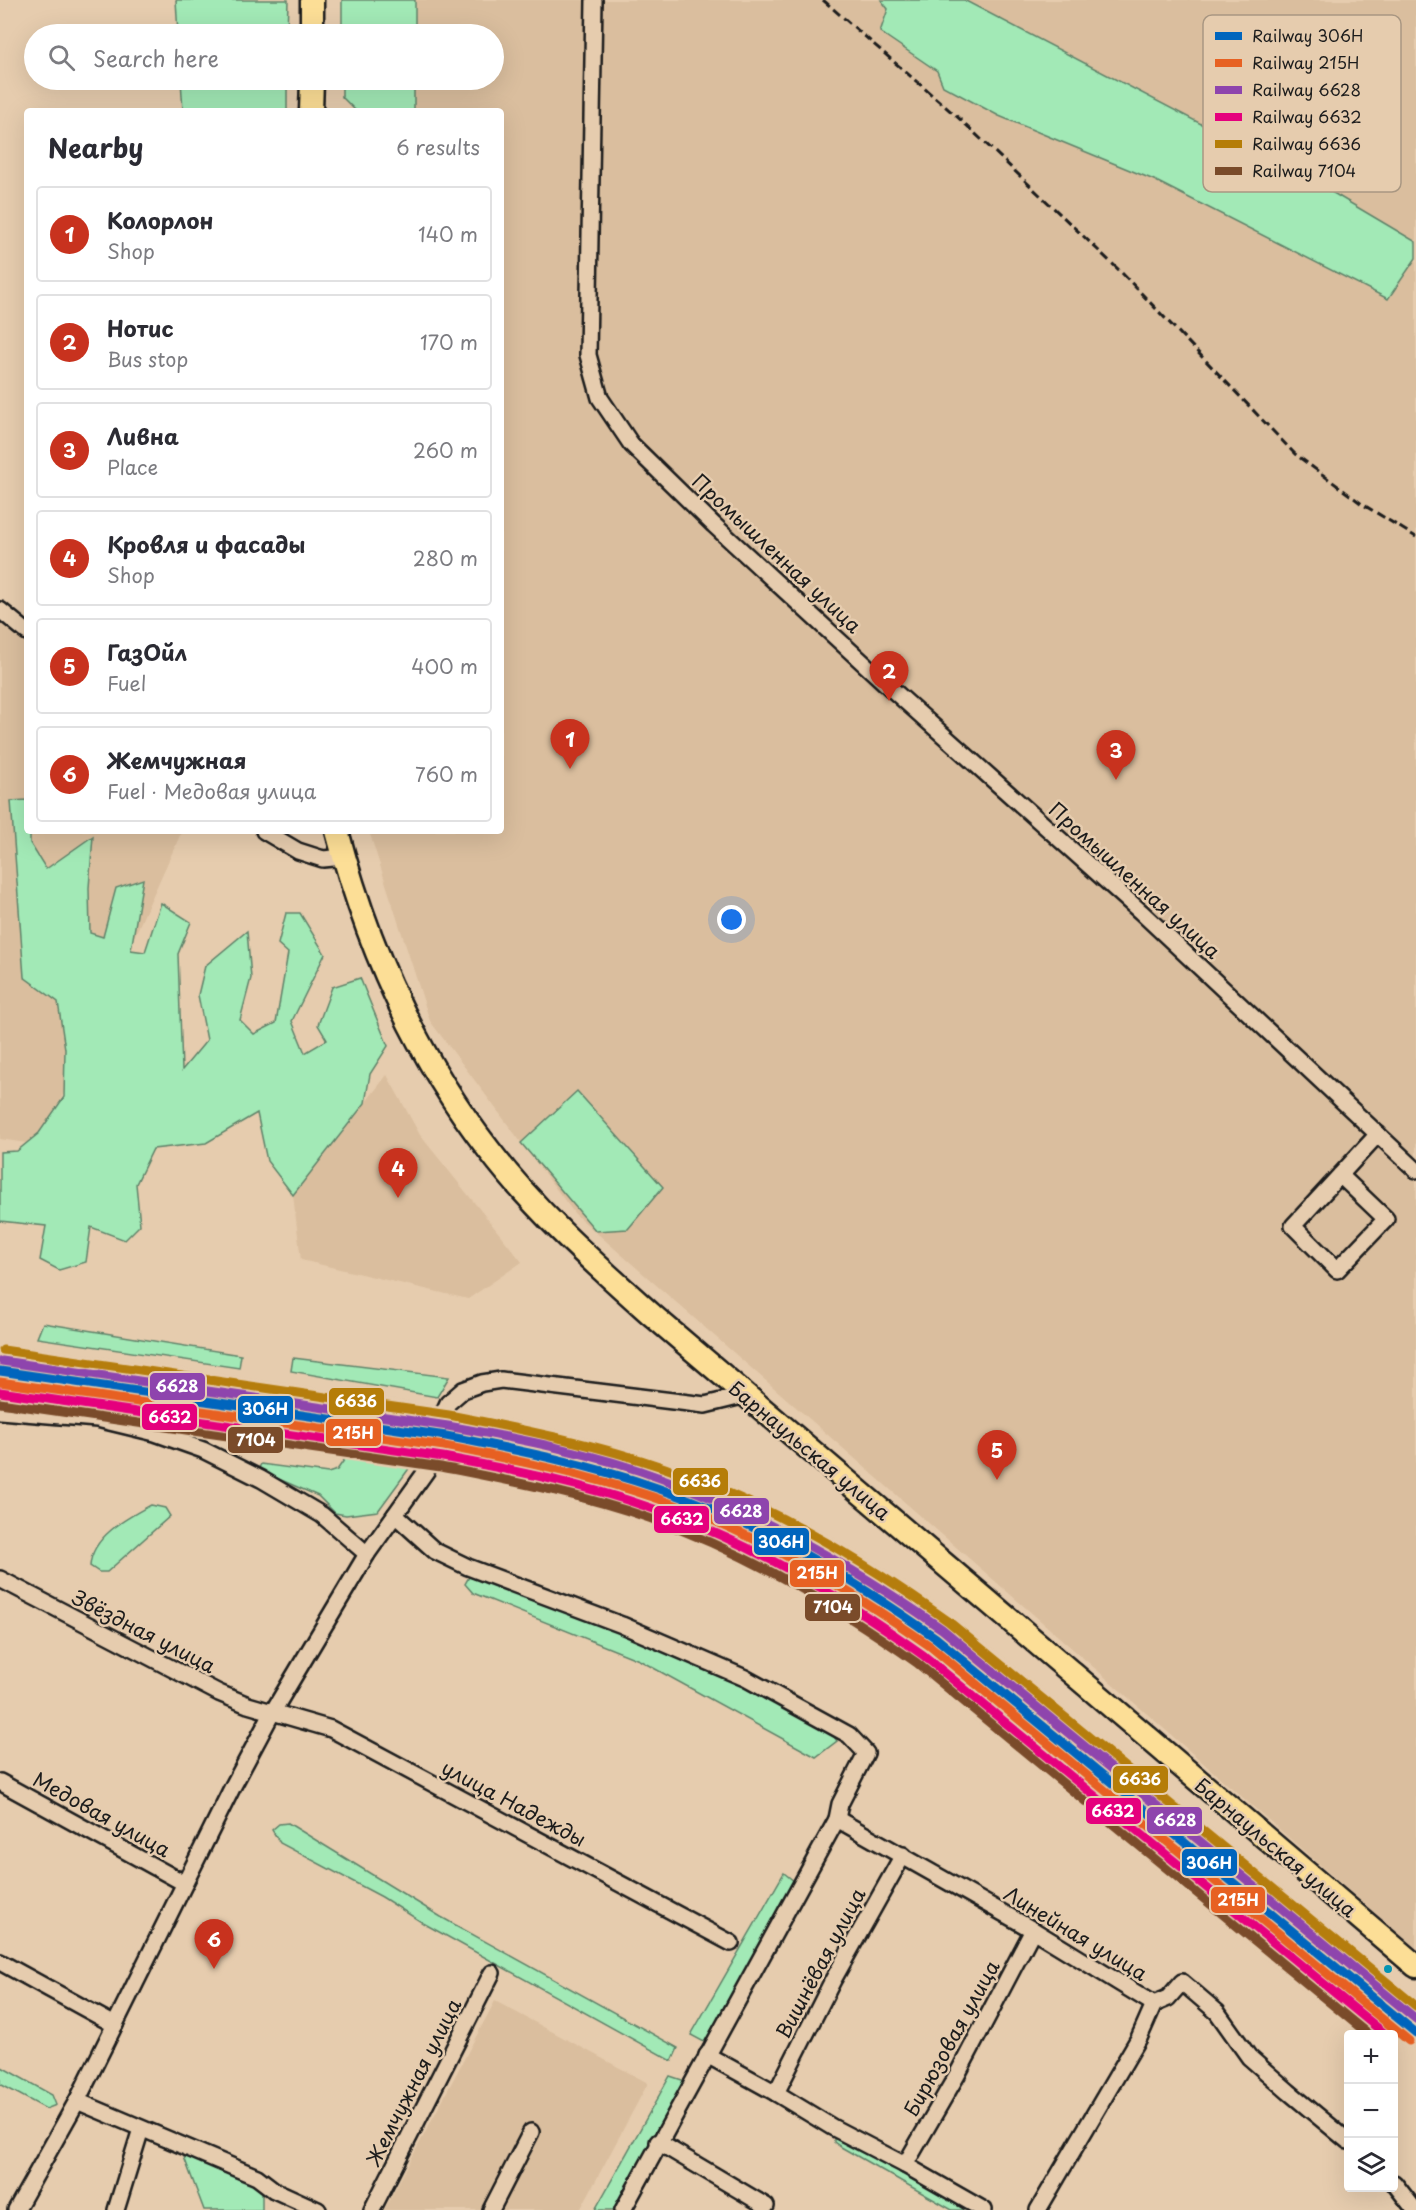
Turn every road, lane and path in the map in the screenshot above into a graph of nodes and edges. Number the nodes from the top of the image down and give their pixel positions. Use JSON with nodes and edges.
{"nodes":[{"id":1,"x":312,"y":0,"type":"edge"},
{"id":2,"x":594,"y":0,"type":"edge"},
{"id":3,"x":312,"y":24,"type":"edge"},
{"id":4,"x":312,"y":90,"type":"edge"},
{"id":5,"x":311,"y":108,"type":"edge"},
{"id":6,"x":0,"y":610,"type":"edge"},
{"id":7,"x":24,"y":630,"type":"edge"},
{"id":8,"x":269,"y":834,"type":"edge"},
{"id":9,"x":338,"y":834,"type":"edge"},
{"id":10,"x":344,"y":857,"type":"junction"},
{"id":11,"x":1378,"y":1134,"type":"junction"},
{"id":12,"x":1416,"y":1170,"type":"edge"},
{"id":13,"x":1340,"y":1175,"type":"junction"},
{"id":14,"x":746,"y":1395,"type":"junction"},
{"id":15,"x":0,"y":1411,"type":"edge"},
{"id":16,"x":395,"y":1515,"type":"junction"},
{"id":17,"x":367,"y":1554,"type":"junction"},
{"id":18,"x":0,"y":1579,"type":"edge"},
{"id":19,"x":272,"y":1713,"type":"junction"},
{"id":20,"x":0,"y":1782,"type":"edge"},
{"id":21,"x":837,"y":1819,"type":"junction"},
{"id":22,"x":903,"y":1855,"type":"junction"},
{"id":23,"x":184,"y":1883,"type":"junction"},
{"id":24,"x":1034,"y":1930,"type":"junction"},
{"id":25,"x":731,"y":1943,"type":"dead end"},
{"id":26,"x":0,"y":1962,"type":"edge"},
{"id":27,"x":1416,"y":1966,"type":"edge"},
{"id":28,"x":492,"y":1972,"type":"dead end"},
{"id":29,"x":1154,"y":2004,"type":"junction"},
{"id":30,"x":115,"y":2025,"type":"junction"},
{"id":31,"x":707,"y":2055,"type":"junction"},
{"id":32,"x":776,"y":2092,"type":"junction"},
{"id":33,"x":77,"y":2101,"type":"junction"},
{"id":34,"x":141,"y":2129,"type":"junction"},
{"id":35,"x":531,"y":2132,"type":"dead end"},
{"id":36,"x":1344,"y":2138,"type":"edge"},
{"id":37,"x":658,"y":2142,"type":"junction"},
{"id":38,"x":905,"y":2164,"type":"junction"},
{"id":39,"x":1398,"y":2188,"type":"edge"},
{"id":40,"x":766,"y":2206,"type":"dead end"},
{"id":41,"x":16,"y":2210,"type":"edge"},
{"id":42,"x":116,"y":2210,"type":"edge"},
{"id":43,"x":318,"y":2210,"type":"edge"},
{"id":44,"x":372,"y":2210,"type":"edge"},
{"id":45,"x":490,"y":2210,"type":"edge"},
{"id":46,"x":623,"y":2210,"type":"edge"},
{"id":47,"x":984,"y":2210,"type":"edge"},
{"id":48,"x":1038,"y":2210,"type":"edge"},
{"id":49,"x":1415,"y":2210,"type":"edge"}],
"edges":[{"from":1,"to":3,"type":"highway"},
{"from":2,"to":11,"type":"street","name":"Промышленная улица"},
{"from":4,"to":5,"type":"highway"},
{"from":6,"to":7,"type":"street"},
{"from":8,"to":10,"type":"street"},
{"from":9,"to":10,"type":"highway","name":"Барнаульская улица"},
{"from":10,"to":14,"type":"highway","name":"Барнаульская улица"},
{"from":11,"to":12,"type":"street","name":"Промышленная улица"},
{"from":11,"to":13,"type":"street"},
{"from":13,"to":13,"type":"street"},
{"from":14,"to":16,"type":"street"},
{"from":14,"to":27,"type":"highway","name":"Барнаульская улица"},
{"from":15,"to":17,"type":"street"},
{"from":16,"to":17,"type":"street"},
{"from":16,"to":21,"type":"street"},
{"from":17,"to":19,"type":"street"},
{"from":18,"to":19,"type":"street","name":"Звёздная улица"},
{"from":19,"to":23,"type":"street"},
{"from":19,"to":25,"type":"street","name":"улица Надежды"},
{"from":20,"to":23,"type":"street","name":"Медовая улица"},
{"from":21,"to":22,"type":"street","name":"Линейная улица"},
{"from":21,"to":31,"type":"street"},
{"from":22,"to":24,"type":"street","name":"Линейная улица"},
{"from":22,"to":32,"type":"street","name":"Вишнёвая улица"},
{"from":23,"to":30,"type":"street"},
{"from":24,"to":29,"type":"street","name":"Линейная улица"},
{"from":24,"to":38,"type":"street","name":"Бирюзовая улица"},
{"from":26,"to":30,"type":"street"},
{"from":28,"to":44,"type":"street","name":"Жемчужная улица"},
{"from":29,"to":36,"type":"street","name":"Линейная улица"},
{"from":29,"to":48,"type":"street"},
{"from":30,"to":33,"type":"street"},
{"from":31,"to":32,"type":"street"},
{"from":31,"to":37,"type":"street"},
{"from":32,"to":38,"type":"street"},
{"from":33,"to":34,"type":"street"},
{"from":33,"to":41,"type":"street"},
{"from":34,"to":42,"type":"street"},
{"from":34,"to":43,"type":"street"},
{"from":35,"to":45,"type":"street"},
{"from":37,"to":40,"type":"street"},
{"from":37,"to":46,"type":"street"},
{"from":38,"to":47,"type":"street"},
{"from":39,"to":49,"type":"street"}]}
